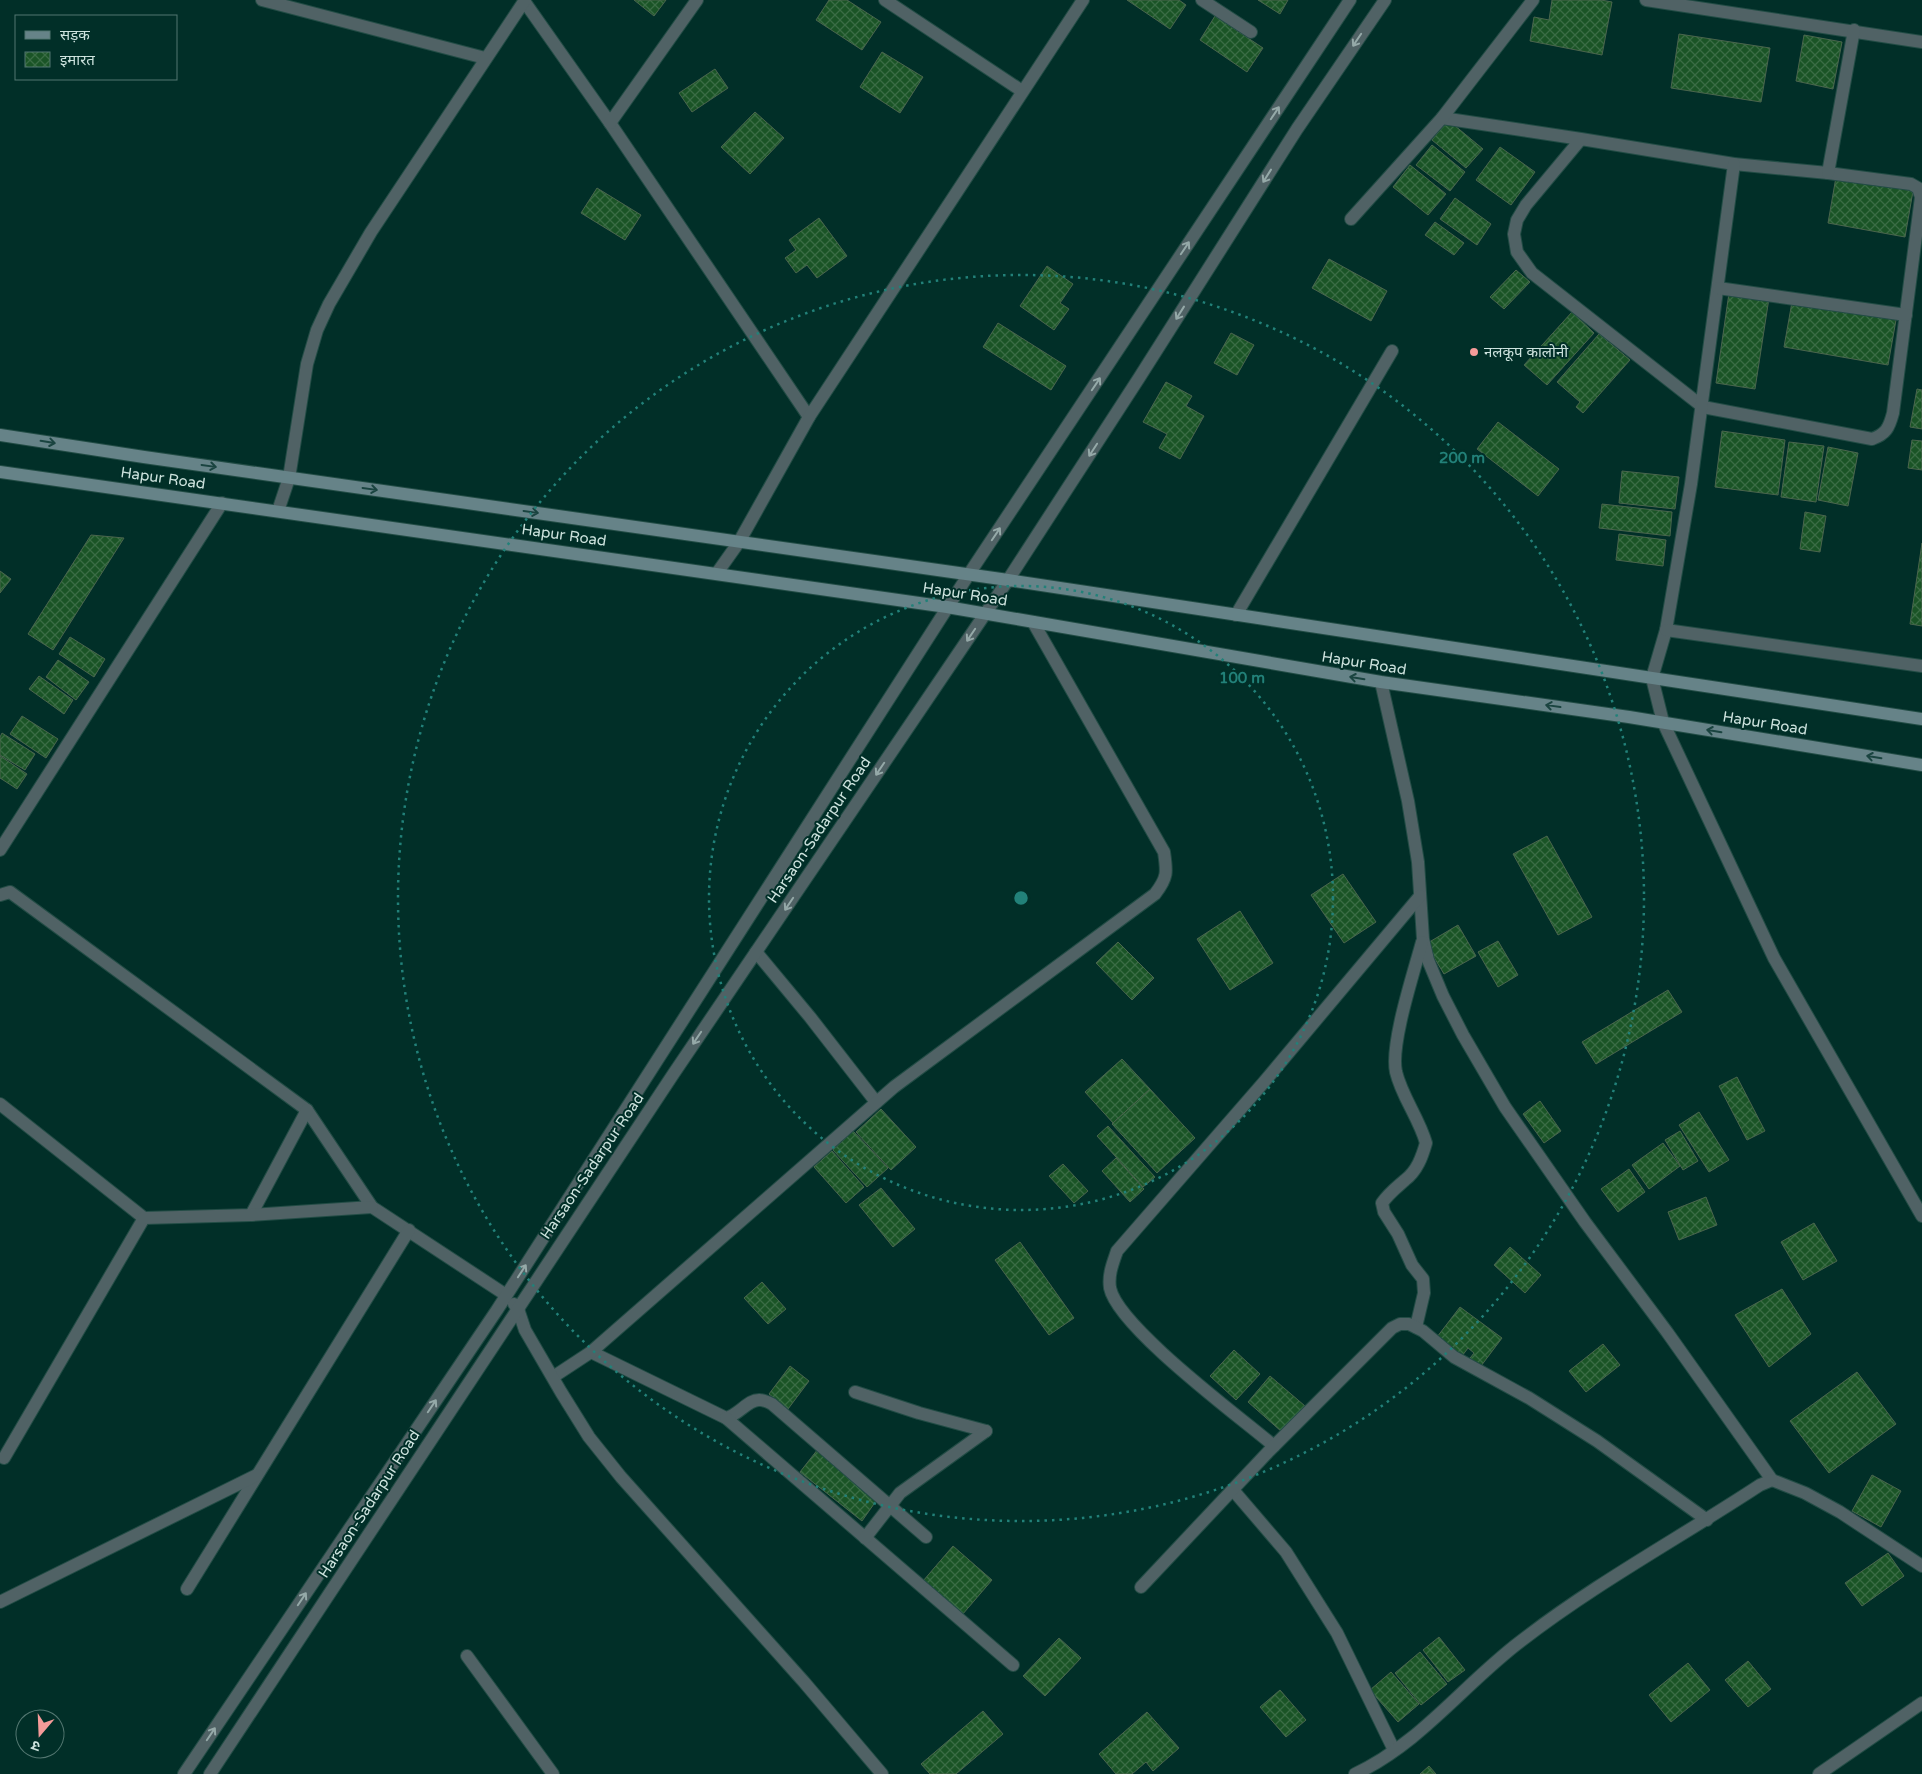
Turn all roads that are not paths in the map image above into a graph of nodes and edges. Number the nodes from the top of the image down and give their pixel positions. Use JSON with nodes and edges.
{"nodes":[{"id":1,"x":262,"y":0,"type":"edge"},
{"id":2,"x":697,"y":0,"type":"edge"},
{"id":3,"x":885,"y":0,"type":"edge"},
{"id":4,"x":1083,"y":0,"type":"edge"},
{"id":5,"x":1202,"y":0,"type":"edge"},
{"id":6,"x":1350,"y":0,"type":"edge"},
{"id":7,"x":1385,"y":0,"type":"edge"},
{"id":8,"x":1532,"y":0,"type":"edge"},
{"id":9,"x":1646,"y":0,"type":"edge"},
{"id":10,"x":524,"y":1,"type":"edge"},
{"id":11,"x":1688,"y":3,"type":"edge"},
{"id":12,"x":1854,"y":30,"type":"junction"},
{"id":13,"x":1251,"y":32,"type":"dead end"},
{"id":14,"x":1922,"y":42,"type":"edge"},
{"id":15,"x":485,"y":58,"type":"junction"},
{"id":16,"x":1022,"y":91,"type":"junction"},
{"id":17,"x":1442,"y":118,"type":"junction"},
{"id":18,"x":610,"y":123,"type":"junction"},
{"id":19,"x":1581,"y":138,"type":"junction"},
{"id":20,"x":1734,"y":164,"type":"junction"},
{"id":21,"x":1828,"y":173,"type":"junction"},
{"id":22,"x":1351,"y":219,"type":"dead end"},
{"id":23,"x":1718,"y":288,"type":"junction"},
{"id":24,"x":1906,"y":315,"type":"junction"},
{"id":25,"x":1392,"y":351,"type":"dead end"},
{"id":26,"x":1703,"y":407,"type":"junction"},
{"id":27,"x":809,"y":417,"type":"junction"},
{"id":28,"x":0,"y":434,"type":"edge"},
{"id":29,"x":0,"y":472,"type":"edge"},
{"id":30,"x":289,"y":478,"type":"junction"},
{"id":31,"x":222,"y":503,"type":"junction"},
{"id":32,"x":278,"y":511,"type":"junction"},
{"id":33,"x":739,"y":542,"type":"junction"},
{"id":34,"x":717,"y":573,"type":"junction"},
{"id":35,"x":969,"y":574,"type":"junction"},
{"id":36,"x":1008,"y":580,"type":"junction"},
{"id":37,"x":947,"y":607,"type":"junction"},
{"id":38,"x":985,"y":614,"type":"junction"},
{"id":39,"x":1236,"y":615,"type":"junction"},
{"id":40,"x":1034,"y":622,"type":"junction"},
{"id":41,"x":1666,"y":630,"type":"junction"},
{"id":42,"x":1922,"y":666,"type":"edge"},
{"id":43,"x":1652,"y":678,"type":"junction"},
{"id":44,"x":1381,"y":682,"type":"junction"},
{"id":45,"x":1922,"y":719,"type":"edge"},
{"id":46,"x":1664,"y":722,"type":"junction"},
{"id":47,"x":1922,"y":765,"type":"edge"},
{"id":48,"x":0,"y":850,"type":"edge"},
{"id":49,"x":0,"y":895,"type":"edge"},
{"id":50,"x":1420,"y":896,"type":"junction"},
{"id":51,"x":1423,"y":939,"type":"junction"},
{"id":52,"x":756,"y":952,"type":"junction"},
{"id":53,"x":876,"y":1102,"type":"junction"},
{"id":54,"x":0,"y":1104,"type":"edge"},
{"id":55,"x":307,"y":1110,"type":"junction"},
{"id":56,"x":372,"y":1207,"type":"junction"},
{"id":57,"x":251,"y":1215,"type":"junction"},
{"id":58,"x":1922,"y":1216,"type":"edge"},
{"id":59,"x":144,"y":1218,"type":"junction"},
{"id":60,"x":408,"y":1230,"type":"junction"},
{"id":61,"x":506,"y":1295,"type":"junction"},
{"id":62,"x":518,"y":1309,"type":"junction"},
{"id":63,"x":1416,"y":1327,"type":"junction"},
{"id":64,"x":591,"y":1352,"type":"junction"},
{"id":65,"x":552,"y":1377,"type":"junction"},
{"id":66,"x":855,"y":1392,"type":"dead end"},
{"id":67,"x":726,"y":1418,"type":"junction"},
{"id":68,"x":1274,"y":1446,"type":"junction"},
{"id":69,"x":4,"y":1458,"type":"dead end"},
{"id":70,"x":257,"y":1475,"type":"junction"},
{"id":71,"x":1772,"y":1480,"type":"junction"},
{"id":72,"x":1233,"y":1490,"type":"junction"},
{"id":73,"x":890,"y":1506,"type":"junction"},
{"id":74,"x":1707,"y":1520,"type":"junction"},
{"id":75,"x":926,"y":1537,"type":"dead end"},
{"id":76,"x":865,"y":1538,"type":"junction"},
{"id":77,"x":1922,"y":1566,"type":"edge"},
{"id":78,"x":1141,"y":1587,"type":"dead end"},
{"id":79,"x":187,"y":1589,"type":"dead end"},
{"id":80,"x":0,"y":1602,"type":"edge"},
{"id":81,"x":467,"y":1656,"type":"dead end"},
{"id":82,"x":1013,"y":1665,"type":"dead end"},
{"id":83,"x":1922,"y":1702,"type":"edge"},
{"id":84,"x":1394,"y":1750,"type":"junction"},
{"id":85,"x":184,"y":1774,"type":"edge"},
{"id":86,"x":210,"y":1774,"type":"edge"},
{"id":87,"x":553,"y":1774,"type":"edge"},
{"id":88,"x":882,"y":1774,"type":"edge"},
{"id":89,"x":1355,"y":1774,"type":"edge"},
{"id":90,"x":1819,"y":1774,"type":"edge"}],
"edges":[{"from":1,"to":15,"type":"street"},
{"from":2,"to":18,"type":"street"},
{"from":3,"to":16,"type":"street"},
{"from":4,"to":16,"type":"street"},
{"from":5,"to":13,"type":"street"},
{"from":35,"to":6,"type":"street","name":"Harsaon-Sadarpur Road","one_way":true},
{"from":7,"to":36,"type":"street","name":"Harsaon-Sadarpur Road","one_way":true},
{"from":8,"to":17,"type":"street"},
{"from":9,"to":11,"type":"street"},
{"from":10,"to":15,"type":"street"},
{"from":10,"to":18,"type":"street"},
{"from":11,"to":12,"type":"street"},
{"from":12,"to":14,"type":"street"},
{"from":12,"to":21,"type":"street"},
{"from":15,"to":30,"type":"street"},
{"from":16,"to":27,"type":"street"},
{"from":17,"to":19,"type":"street"},
{"from":17,"to":22,"type":"street"},
{"from":18,"to":27,"type":"street"},
{"from":19,"to":20,"type":"street"},
{"from":19,"to":26,"type":"street"},
{"from":20,"to":21,"type":"street"},
{"from":20,"to":23,"type":"street"},
{"from":21,"to":24,"type":"street"},
{"from":23,"to":24,"type":"street"},
{"from":23,"to":26,"type":"street"},
{"from":24,"to":26,"type":"street"},
{"from":25,"to":39,"type":"street"},
{"from":26,"to":41,"type":"street"},
{"from":27,"to":33,"type":"street"},
{"from":28,"to":30,"type":"main road","name":"Hapur Road","one_way":true},
{"from":29,"to":31,"type":"main road","name":"Hapur Road"},
{"from":30,"to":32,"type":"street"},
{"from":30,"to":33,"type":"main road","name":"Hapur Road","one_way":true},
{"from":31,"to":32,"type":"main road","name":"Hapur Road"},
{"from":31,"to":48,"type":"street"},
{"from":32,"to":34,"type":"main road","name":"Hapur Road"},
{"from":33,"to":34,"type":"street"},
{"from":33,"to":35,"type":"main road","name":"Hapur Road"},
{"from":34,"to":37,"type":"main road","name":"Hapur Road"},
{"from":35,"to":36,"type":"main road","name":"Hapur Road"},
{"from":35,"to":37,"type":"street","name":"Harsaon-Sadarpur Road"},
{"from":36,"to":38,"type":"street","name":"Harsaon-Sadarpur Road"},
{"from":36,"to":39,"type":"main road","name":"Hapur Road"},
{"from":37,"to":38,"type":"main road","name":"Hapur Road"},
{"from":61,"to":37,"type":"street","name":"Harsaon-Sadarpur Road","one_way":true},
{"from":38,"to":40,"type":"main road","name":"Hapur Road"},
{"from":38,"to":52,"type":"street","name":"Harsaon-Sadarpur Road","one_way":true},
{"from":39,"to":43,"type":"main road","name":"Hapur Road"},
{"from":44,"to":40,"type":"main road","name":"Hapur Road","one_way":true},
{"from":40,"to":53,"type":"street"},
{"from":41,"to":42,"type":"street"},
{"from":41,"to":43,"type":"street"},
{"from":43,"to":45,"type":"main road","name":"Hapur Road"},
{"from":43,"to":46,"type":"street"},
{"from":46,"to":44,"type":"main road","name":"Hapur Road","one_way":true},
{"from":44,"to":50,"type":"street"},
{"from":47,"to":46,"type":"main road","name":"Hapur Road","one_way":true},
{"from":46,"to":58,"type":"street"},
{"from":49,"to":55,"type":"street"},
{"from":50,"to":51,"type":"street"},
{"from":50,"to":68,"type":"street"},
{"from":51,"to":63,"type":"street"},
{"from":51,"to":71,"type":"street"},
{"from":52,"to":53,"type":"street"},
{"from":52,"to":62,"type":"street","name":"Harsaon-Sadarpur Road","one_way":true},
{"from":53,"to":64,"type":"street"},
{"from":54,"to":59,"type":"street"},
{"from":55,"to":56,"type":"street"},
{"from":55,"to":57,"type":"street"},
{"from":56,"to":57,"type":"street"},
{"from":56,"to":60,"type":"street"},
{"from":57,"to":59,"type":"street"},
{"from":59,"to":69,"type":"street"},
{"from":60,"to":61,"type":"street"},
{"from":60,"to":70,"type":"street"},
{"from":61,"to":62,"type":"street"},
{"from":85,"to":61,"type":"street","name":"Harsaon-Sadarpur Road","one_way":true},
{"from":62,"to":65,"type":"street"},
{"from":62,"to":86,"type":"street","name":"Harsaon-Sadarpur Road"},
{"from":63,"to":68,"type":"street"},
{"from":63,"to":74,"type":"street"},
{"from":64,"to":65,"type":"street"},
{"from":64,"to":67,"type":"street"},
{"from":65,"to":88,"type":"street"},
{"from":66,"to":73,"type":"street"},
{"from":67,"to":73,"type":"street"},
{"from":67,"to":76,"type":"street"},
{"from":68,"to":72,"type":"street"},
{"from":70,"to":79,"type":"street"},
{"from":70,"to":80,"type":"street"},
{"from":71,"to":74,"type":"street"},
{"from":71,"to":77,"type":"street"},
{"from":72,"to":78,"type":"street"},
{"from":72,"to":84,"type":"street"},
{"from":73,"to":75,"type":"street"},
{"from":73,"to":76,"type":"street"},
{"from":74,"to":84,"type":"street"},
{"from":76,"to":82,"type":"street"},
{"from":81,"to":87,"type":"street"},
{"from":83,"to":90,"type":"street"},
{"from":84,"to":89,"type":"street"}]}
